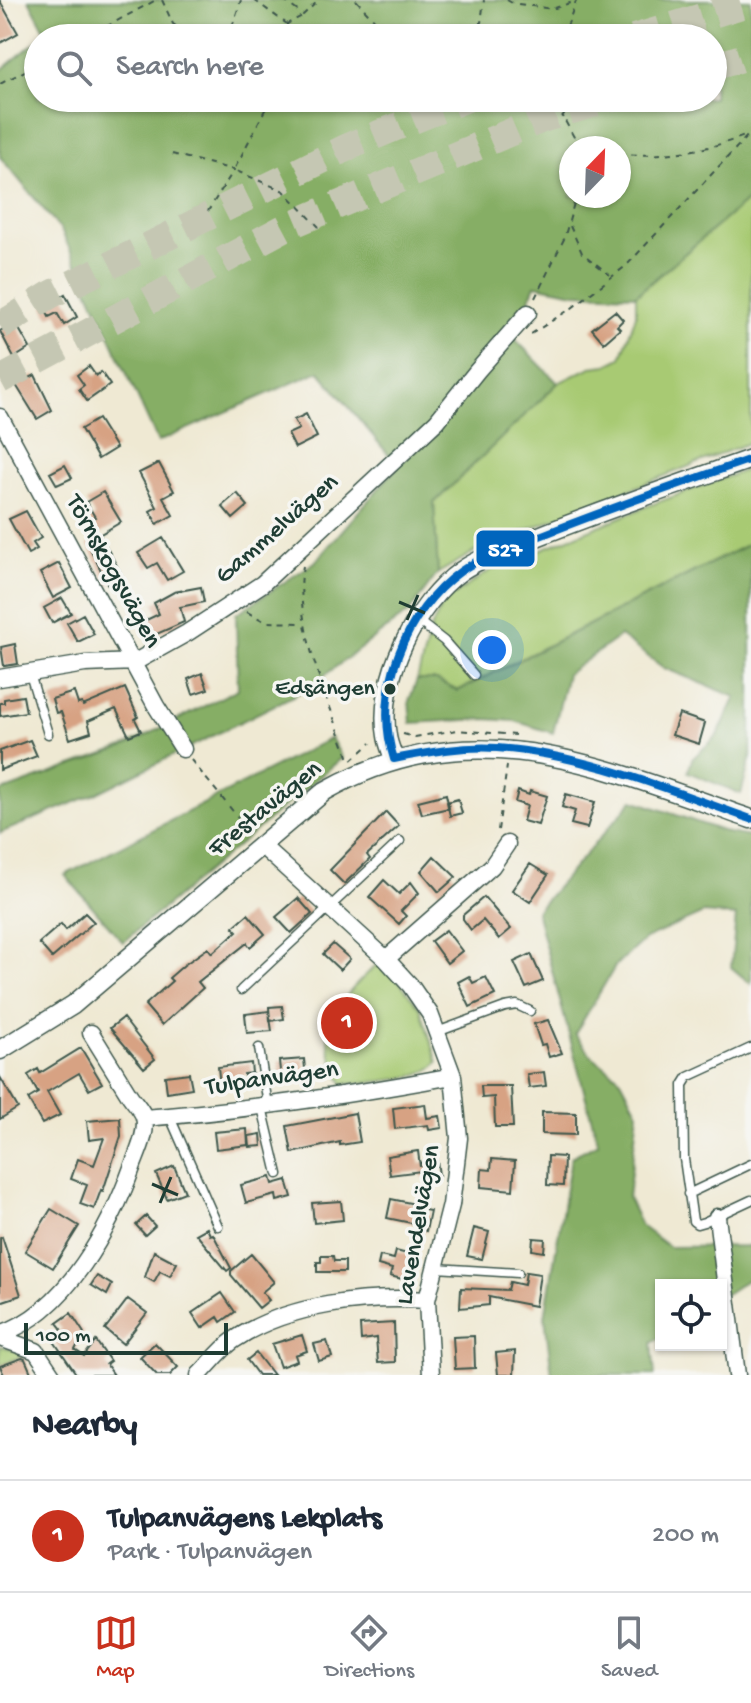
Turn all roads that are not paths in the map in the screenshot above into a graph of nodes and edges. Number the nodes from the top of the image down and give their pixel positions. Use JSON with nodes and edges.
{"nodes":[{"id":1,"x":528,"y":313,"type":"road end"},
{"id":2,"x":0,"y":417,"type":"edge"},
{"id":3,"x":751,"y":459,"type":"edge"},
{"id":4,"x":417,"y":619,"type":"junction"},
{"id":5,"x":135,"y":662,"type":"junction"},
{"id":6,"x":30,"y":673,"type":"junction"},
{"id":7,"x":474,"y":675,"type":"dead end"},
{"id":8,"x":0,"y":678,"type":"edge"},
{"id":9,"x":48,"y":734,"type":"dead end"},
{"id":10,"x":183,"y":749,"type":"road end"},
{"id":11,"x":394,"y":759,"type":"junction"},
{"id":12,"x":751,"y":819,"type":"edge"},
{"id":13,"x":400,"y":841,"type":"dead end"},
{"id":14,"x":507,"y":844,"type":"road end"},
{"id":15,"x":261,"y":845,"type":"junction"},
{"id":16,"x":329,"y":908,"type":"junction"},
{"id":17,"x":386,"y":959,"type":"junction"},
{"id":18,"x":241,"y":990,"type":"dead end"},
{"id":19,"x":530,"y":1011,"type":"dead end"},
{"id":20,"x":437,"y":1032,"type":"junction"},
{"id":21,"x":91,"y":1033,"type":"dead end"},
{"id":22,"x":259,"y":1048,"type":"dead end"},
{"id":23,"x":751,"y":1048,"type":"edge"},
{"id":24,"x":0,"y":1050,"type":"edge"},
{"id":25,"x":453,"y":1076,"type":"junction"},
{"id":26,"x":265,"y":1106,"type":"junction"},
{"id":27,"x":169,"y":1116,"type":"junction"},
{"id":28,"x":144,"y":1118,"type":"junction"},
{"id":29,"x":751,"y":1164,"type":"edge"},
{"id":30,"x":278,"y":1174,"type":"dead end"},
{"id":31,"x":688,"y":1194,"type":"junction"},
{"id":32,"x":751,"y":1200,"type":"edge"},
{"id":33,"x":717,"y":1217,"type":"junction"},
{"id":34,"x":218,"y":1226,"type":"dead end"},
{"id":35,"x":436,"y":1268,"type":"junction"},
{"id":36,"x":518,"y":1273,"type":"dead end"},
{"id":37,"x":427,"y":1300,"type":"junction"},
{"id":38,"x":0,"y":1336,"type":"edge"},
{"id":39,"x":52,"y":1375,"type":"edge"},
{"id":40,"x":199,"y":1375,"type":"edge"},
{"id":41,"x":431,"y":1375,"type":"edge"},
{"id":42,"x":737,"y":1375,"type":"edge"}],
"edges":[{"from":1,"to":5,"type":"street","name":"Gammelvägen"},
{"from":2,"to":5,"type":"street","name":"Törnskogsvägen"},
{"from":3,"to":4,"type":"street"},
{"from":4,"to":7,"type":"lane"},
{"from":4,"to":11,"type":"street"},
{"from":5,"to":6,"type":"street","name":"Gammelvägen"},
{"from":5,"to":10,"type":"street","name":"Törnskogsvägen"},
{"from":6,"to":8,"type":"street","name":"Gammelvägen"},
{"from":6,"to":9,"type":"lane"},
{"from":11,"to":12,"type":"street","name":"Frestavägen"},
{"from":11,"to":15,"type":"street","name":"Frestavägen"},
{"from":13,"to":16,"type":"lane"},
{"from":14,"to":17,"type":"street"},
{"from":15,"to":16,"type":"street","name":"Lavendelvägen"},
{"from":15,"to":24,"type":"street","name":"Frestavägen"},
{"from":16,"to":17,"type":"street","name":"Lavendelvägen"},
{"from":16,"to":18,"type":"lane"},
{"from":17,"to":20,"type":"street","name":"Lavendelvägen"},
{"from":19,"to":20,"type":"lane"},
{"from":20,"to":25,"type":"street","name":"Lavendelvägen"},
{"from":21,"to":28,"type":"street"},
{"from":22,"to":26,"type":"lane"},
{"from":23,"to":31,"type":"lane"},
{"from":25,"to":26,"type":"street","name":"Tulpanvägen"},
{"from":25,"to":35,"type":"street","name":"Lavendelvägen"},
{"from":26,"to":27,"type":"street","name":"Tulpanvägen"},
{"from":26,"to":30,"type":"lane"},
{"from":27,"to":28,"type":"street","name":"Tulpanvägen"},
{"from":27,"to":34,"type":"lane"},
{"from":28,"to":38,"type":"street"},
{"from":29,"to":31,"type":"lane"},
{"from":31,"to":33,"type":"lane"},
{"from":32,"to":33,"type":"lane"},
{"from":33,"to":42,"type":"street"},
{"from":35,"to":36,"type":"lane"},
{"from":35,"to":37,"type":"street","name":"Lavendelvägen"},
{"from":37,"to":40,"type":"street"},
{"from":37,"to":41,"type":"street","name":"Lavendelvägen"},
{"from":38,"to":39,"type":"street"}]}
